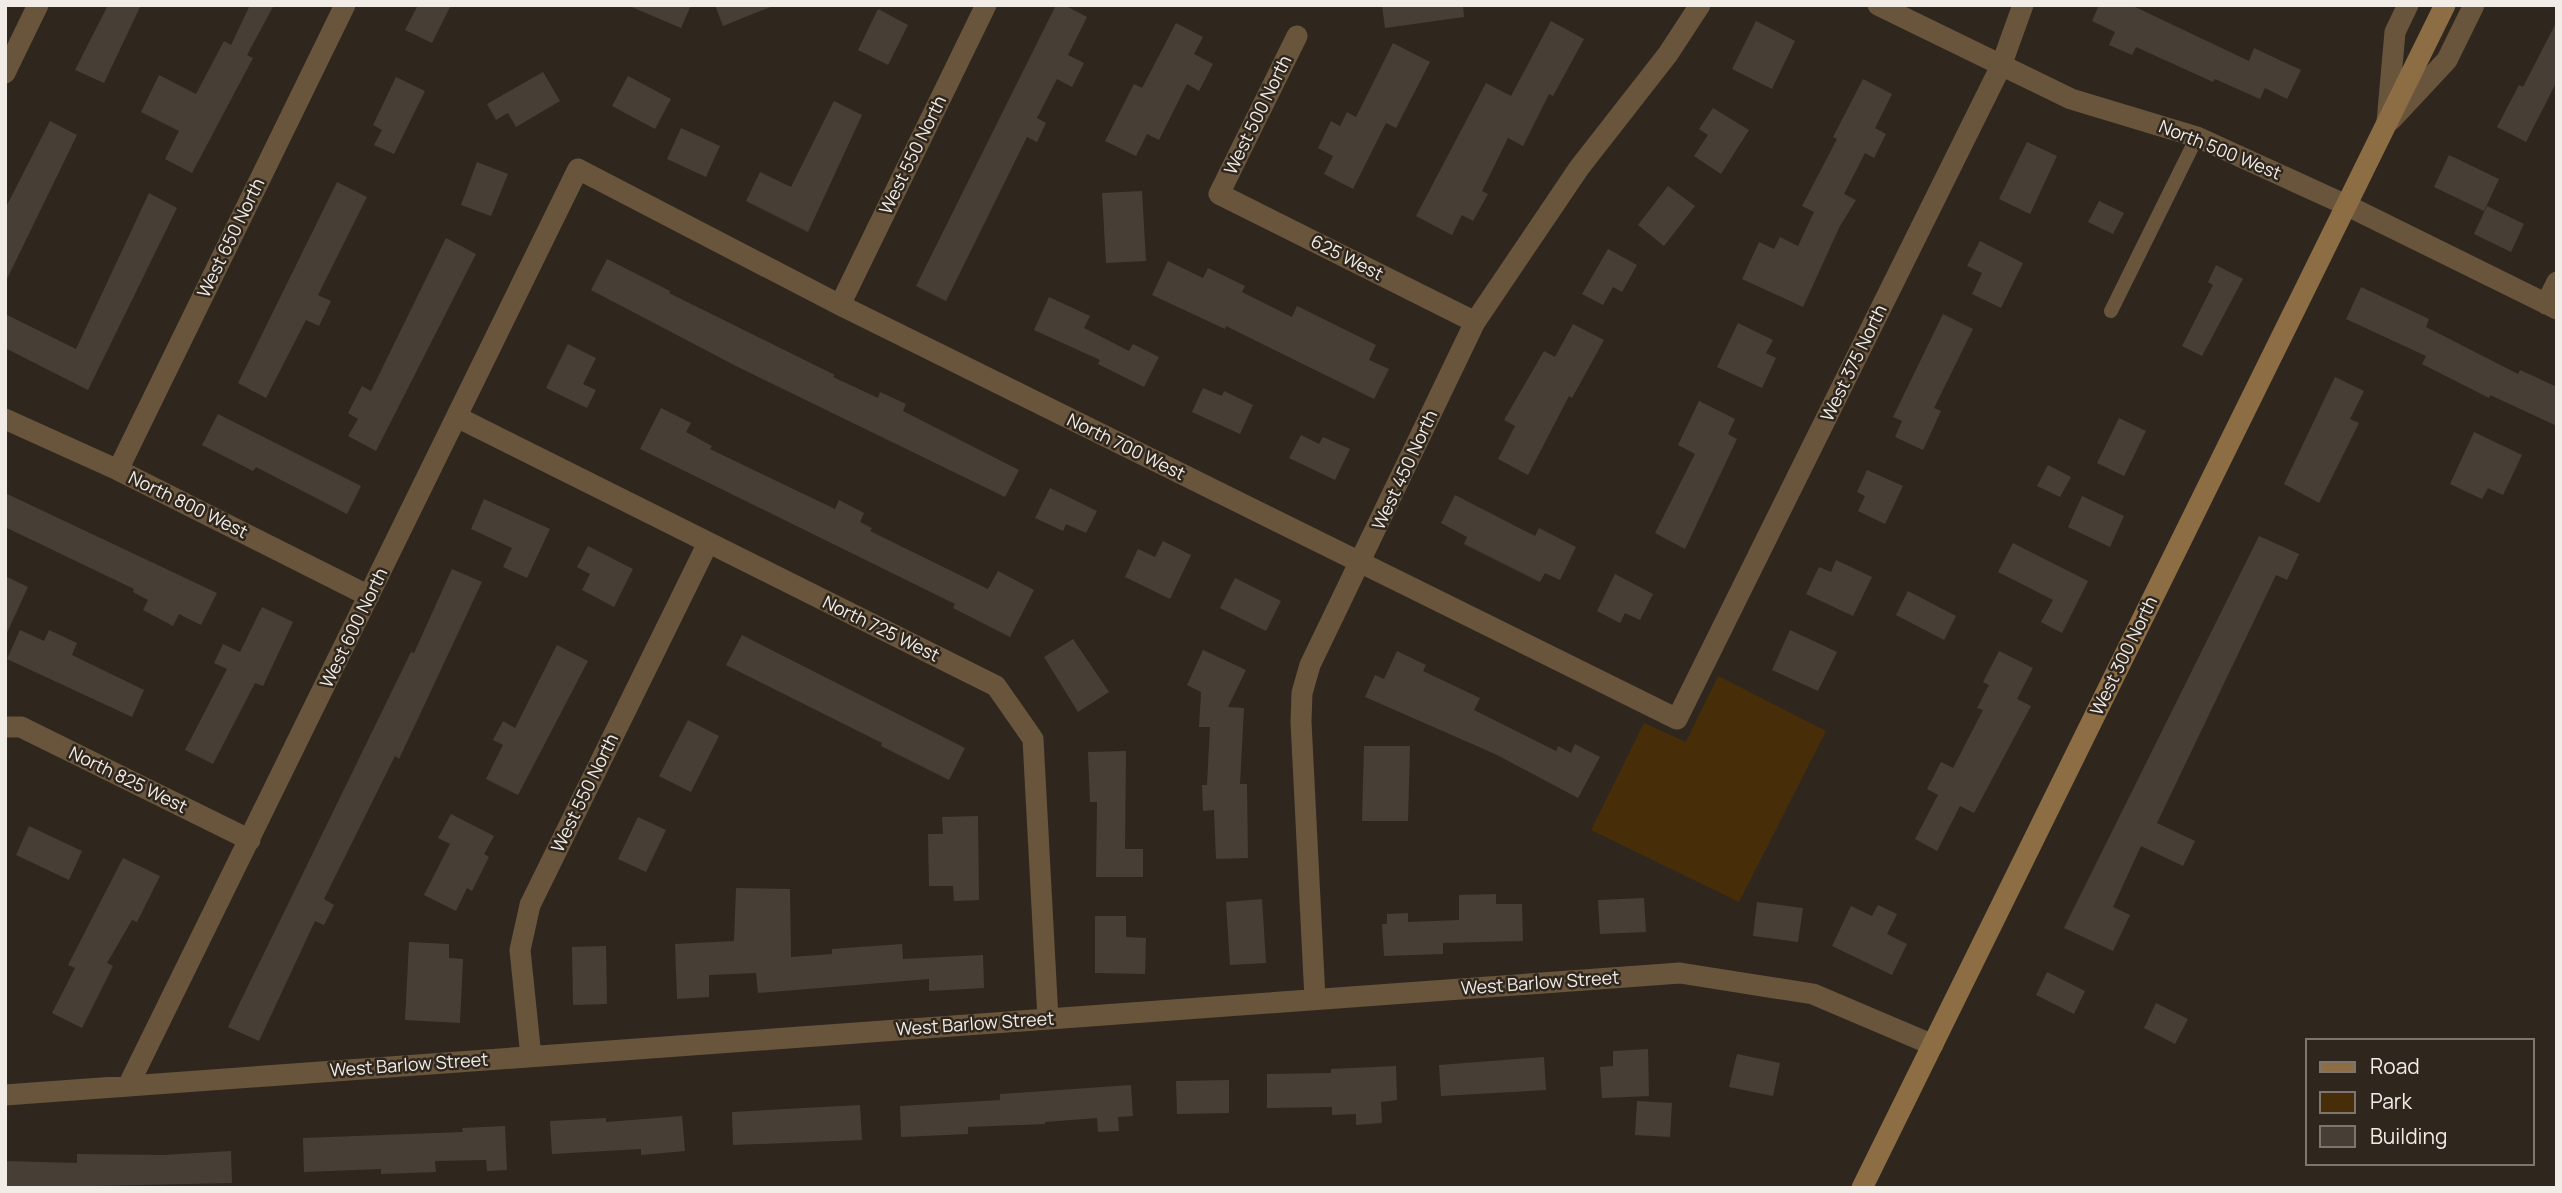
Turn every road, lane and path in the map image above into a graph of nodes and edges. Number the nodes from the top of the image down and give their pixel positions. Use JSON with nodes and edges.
{"nodes":[{"id":1,"x":38,"y":5,"type":"edge"},
{"id":2,"x":345,"y":5,"type":"edge"},
{"id":3,"x":986,"y":5,"type":"edge"},
{"id":4,"x":1700,"y":5,"type":"edge"},
{"id":5,"x":1878,"y":5,"type":"edge"},
{"id":6,"x":2023,"y":5,"type":"edge"},
{"id":7,"x":2408,"y":5,"type":"edge"},
{"id":8,"x":2445,"y":5,"type":"edge"},
{"id":9,"x":2474,"y":5,"type":"edge"},
{"id":10,"x":1297,"y":36,"type":"dead end"},
{"id":11,"x":2001,"y":66,"type":"junction"},
{"id":12,"x":5,"y":73,"type":"edge"},
{"id":13,"x":2387,"y":125,"type":"junction"},
{"id":14,"x":2197,"y":137,"type":"junction"},
{"id":15,"x":578,"y":169,"type":"joint"},
{"id":16,"x":1219,"y":194,"type":"joint"},
{"id":17,"x":2346,"y":205,"type":"junction"},
{"id":18,"x":2557,"y":282,"type":"edge"},
{"id":19,"x":840,"y":305,"type":"junction"},
{"id":20,"x":2552,"y":306,"type":"edge"},
{"id":21,"x":2111,"y":312,"type":"dead end"},
{"id":22,"x":1475,"y":322,"type":"junction"},
{"id":23,"x":457,"y":418,"type":"junction"},
{"id":24,"x":5,"y":419,"type":"edge"},
{"id":25,"x":118,"y":470,"type":"junction"},
{"id":26,"x":708,"y":543,"type":"junction"},
{"id":27,"x":1361,"y":564,"type":"junction"},
{"id":28,"x":369,"y":596,"type":"junction"},
{"id":29,"x":1677,"y":719,"type":"joint"},
{"id":30,"x":5,"y":727,"type":"edge"},
{"id":31,"x":250,"y":840,"type":"junction"},
{"id":32,"x":1315,"y":999,"type":"junction"},
{"id":33,"x":1048,"y":1019,"type":"junction"},
{"id":34,"x":1933,"y":1045,"type":"junction"},
{"id":35,"x":531,"y":1056,"type":"junction"},
{"id":36,"x":128,"y":1086,"type":"junction"},
{"id":37,"x":5,"y":1095,"type":"edge"},
{"id":38,"x":1862,"y":1188,"type":"edge"}],
"edges":[{"from":1,"to":12,"type":"street"},
{"from":2,"to":25,"type":"street","name":"West 650 North"},
{"from":3,"to":19,"type":"street","name":"West 550 North"},
{"from":4,"to":22,"type":"street","name":"West 450 North"},
{"from":5,"to":11,"type":"street","name":"North 500 West"},
{"from":6,"to":11,"type":"street","name":"West 375 North"},
{"from":7,"to":13,"type":"street","name":"West 300 North"},
{"from":8,"to":13,"type":"main road","name":"West 300 North"},
{"from":9,"to":13,"type":"street","name":"West 300 North"},
{"from":10,"to":16,"type":"street","name":"West 500 North"},
{"from":11,"to":14,"type":"street","name":"North 500 West"},
{"from":11,"to":29,"type":"street","name":"West 375 North"},
{"from":13,"to":17,"type":"main road","name":"West 300 North"},
{"from":14,"to":17,"type":"street","name":"North 500 West"},
{"from":14,"to":21,"type":"lane"},
{"from":15,"to":19,"type":"street","name":"North 700 West"},
{"from":15,"to":23,"type":"street","name":"West 600 North"},
{"from":16,"to":22,"type":"street","name":"625 West"},
{"from":17,"to":20,"type":"street","name":"North 500 West"},
{"from":17,"to":34,"type":"main road","name":"West 300 North"},
{"from":18,"to":20,"type":"street"},
{"from":19,"to":27,"type":"street","name":"North 700 West"},
{"from":22,"to":27,"type":"street","name":"West 450 North"},
{"from":23,"to":26,"type":"street","name":"North 725 West"},
{"from":23,"to":28,"type":"street","name":"West 600 North"},
{"from":24,"to":25,"type":"street","name":"North 800 West"},
{"from":25,"to":28,"type":"street","name":"North 800 West"},
{"from":26,"to":33,"type":"street","name":"North 725 West"},
{"from":26,"to":35,"type":"street","name":"West 550 North"},
{"from":27,"to":29,"type":"street","name":"North 700 West"},
{"from":27,"to":32,"type":"street","name":"West 450 North"},
{"from":28,"to":31,"type":"street","name":"West 600 North"},
{"from":30,"to":31,"type":"street","name":"North 825 West"},
{"from":31,"to":36,"type":"street","name":"West 600 North"},
{"from":32,"to":33,"type":"street","name":"West Barlow Street"},
{"from":32,"to":34,"type":"street","name":"West Barlow Street"},
{"from":33,"to":35,"type":"street","name":"West Barlow Street"},
{"from":34,"to":38,"type":"main road","name":"West 300 North"},
{"from":35,"to":36,"type":"street","name":"West Barlow Street"},
{"from":36,"to":37,"type":"street","name":"West Barlow Street"}]}
